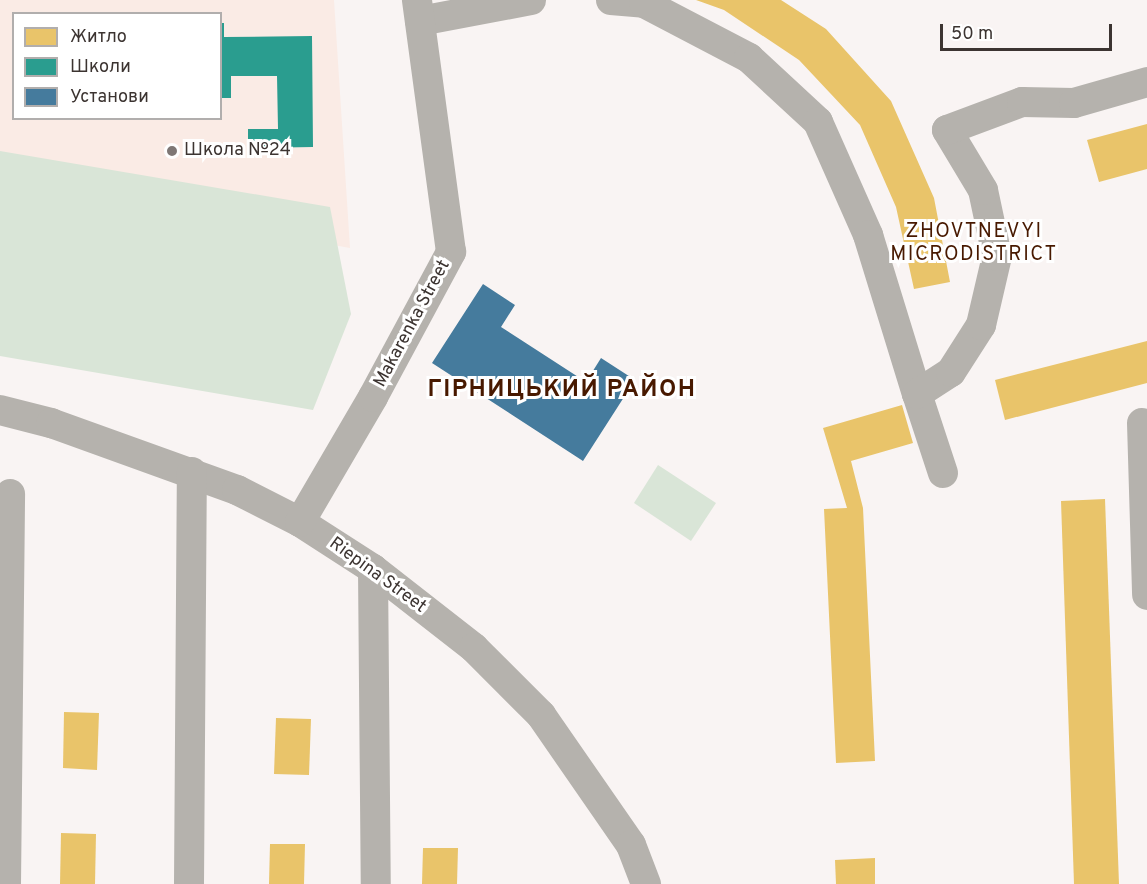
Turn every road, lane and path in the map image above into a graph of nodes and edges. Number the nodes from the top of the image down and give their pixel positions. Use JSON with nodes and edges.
{"nodes":[{"id":1,"x":531,"y":0,"type":"edge"},
{"id":2,"x":611,"y":0,"type":"edge"},
{"id":3,"x":419,"y":11,"type":"edge"},
{"id":4,"x":1147,"y":82,"type":"edge"},
{"id":5,"x":917,"y":394,"type":"junction"},
{"id":6,"x":0,"y":410,"type":"edge"},
{"id":7,"x":1142,"y":423,"type":"dead end"},
{"id":8,"x":192,"y":472,"type":"junction"},
{"id":9,"x":943,"y":473,"type":"dead end"},
{"id":10,"x":10,"y":494,"type":"dead end"},
{"id":11,"x":300,"y":522,"type":"junction"},
{"id":12,"x":374,"y":569,"type":"junction"},
{"id":13,"x":1147,"y":595,"type":"edge"},
{"id":14,"x":6,"y":884,"type":"edge"},
{"id":15,"x":189,"y":884,"type":"edge"},
{"id":16,"x":376,"y":884,"type":"edge"},
{"id":17,"x":646,"y":884,"type":"edge"}],
"edges":[{"from":1,"to":3,"type":"street"},
{"from":2,"to":5,"type":"street"},
{"from":3,"to":11,"type":"street","name":"Makarenka Street"},
{"from":4,"to":5,"type":"street"},
{"from":5,"to":9,"type":"street"},
{"from":6,"to":8,"type":"street","name":"Riepina Street"},
{"from":7,"to":13,"type":"street"},
{"from":8,"to":11,"type":"street","name":"Riepina Street"},
{"from":8,"to":15,"type":"street"},
{"from":10,"to":14,"type":"street"},
{"from":11,"to":12,"type":"street","name":"Riepina Street"},
{"from":12,"to":16,"type":"street"},
{"from":12,"to":17,"type":"street","name":"Riepina Street"}]}
